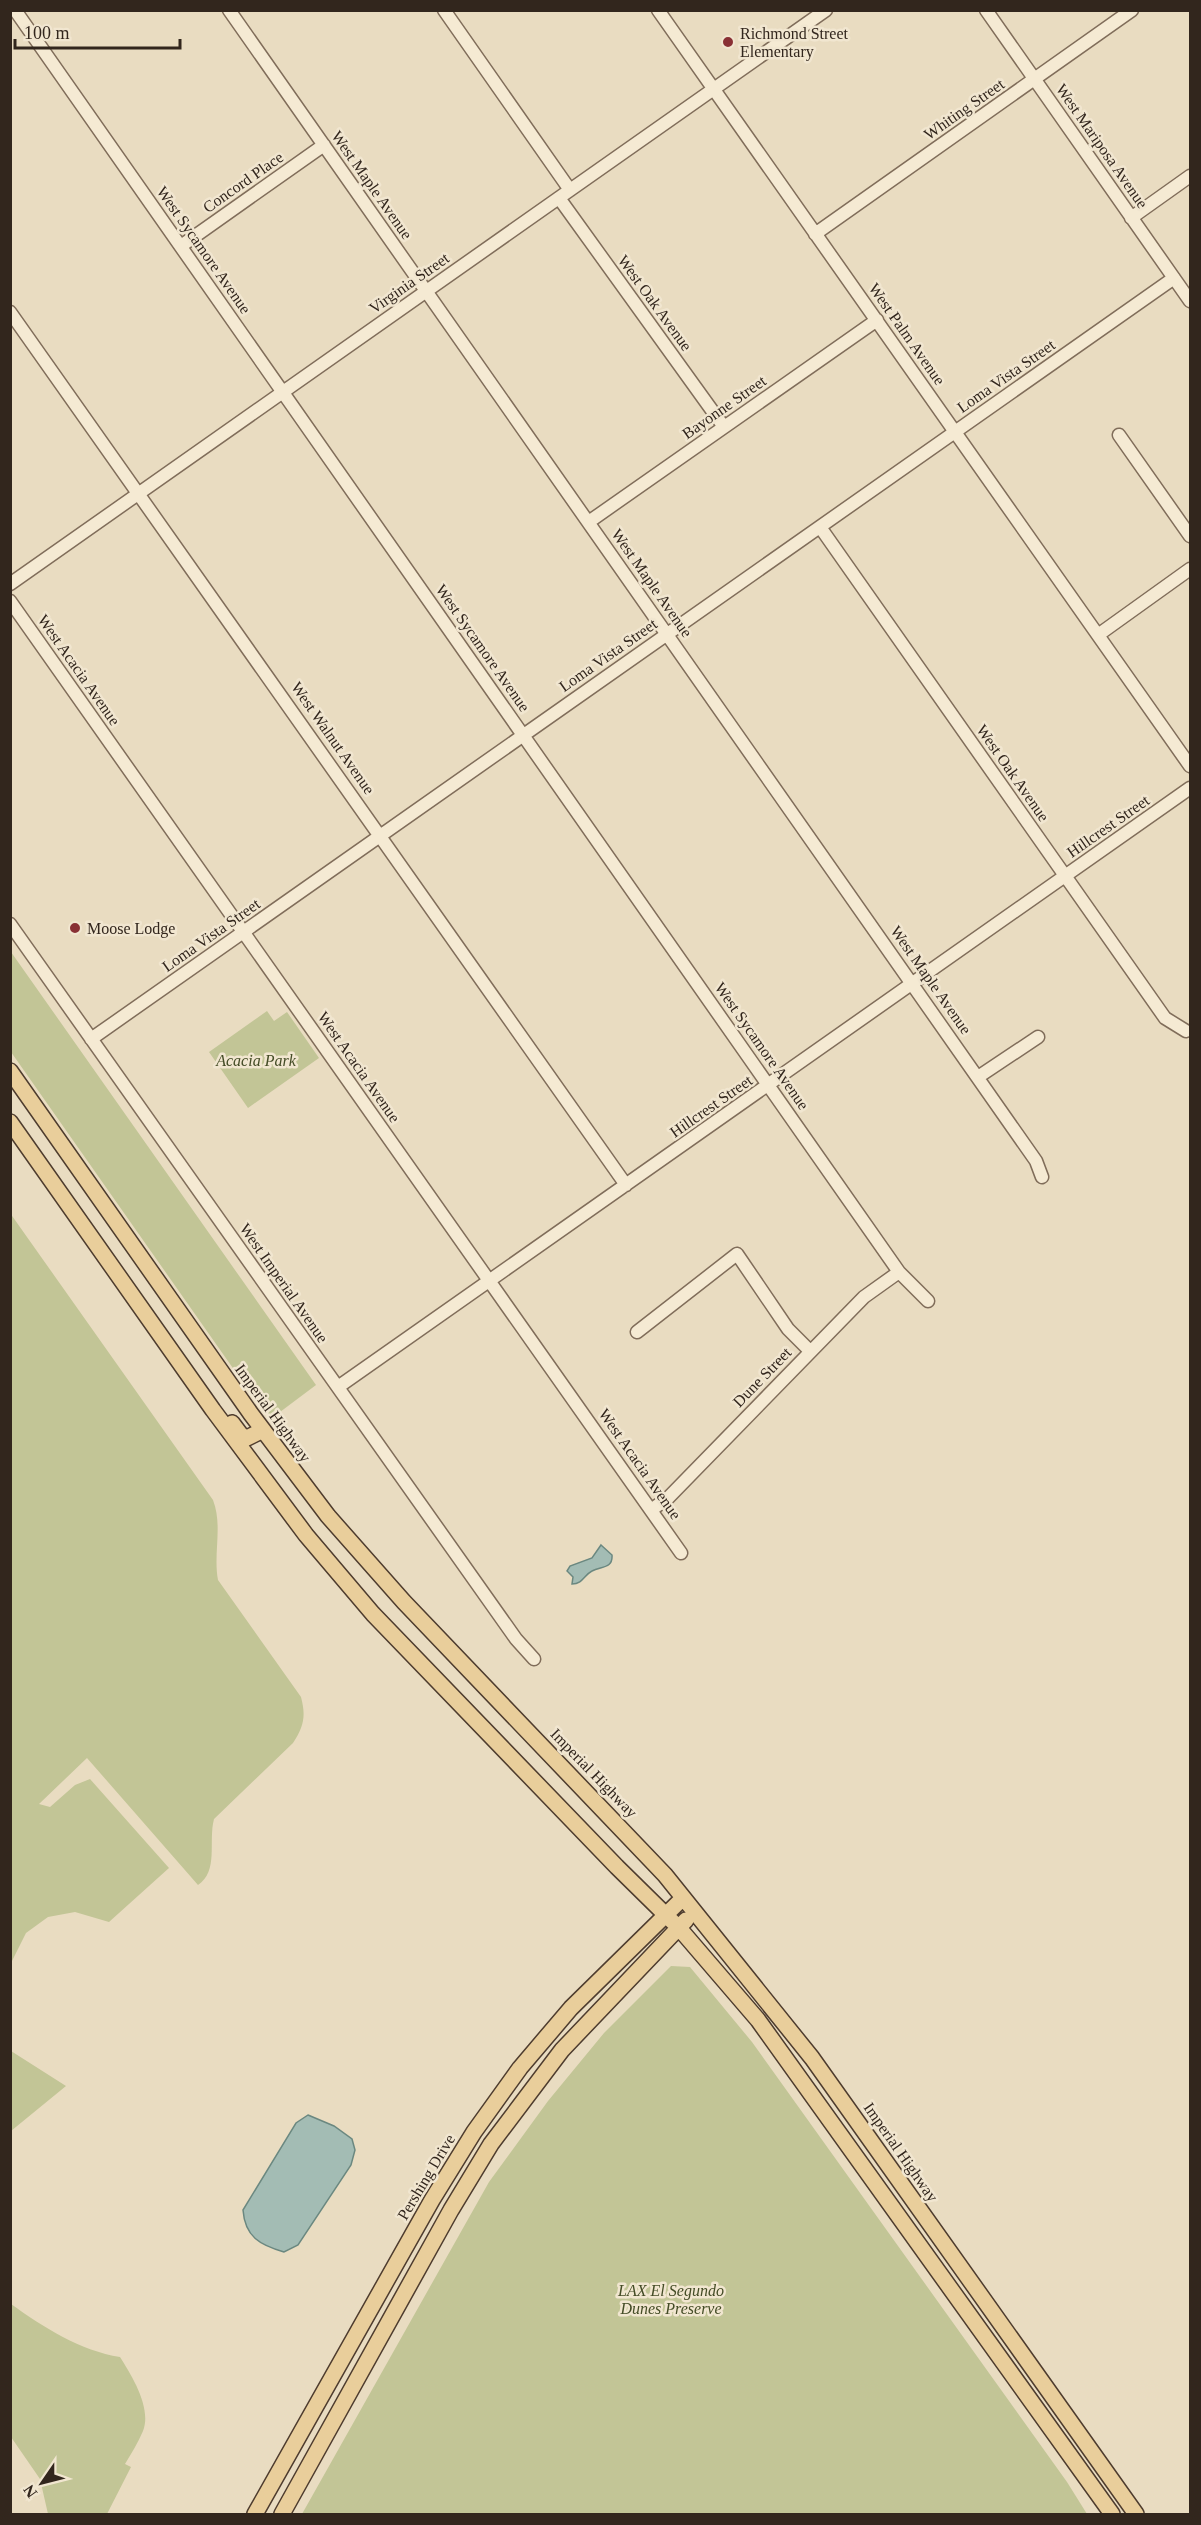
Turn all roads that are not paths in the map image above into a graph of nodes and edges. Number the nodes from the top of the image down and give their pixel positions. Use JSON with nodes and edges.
{"nodes":[{"id":1,"x":15,"y":10,"type":"edge"},
{"id":2,"x":229,"y":10,"type":"edge"},
{"id":3,"x":444,"y":10,"type":"edge"},
{"id":4,"x":658,"y":10,"type":"edge"},
{"id":5,"x":826,"y":10,"type":"edge"},
{"id":6,"x":986,"y":10,"type":"edge"},
{"id":7,"x":1132,"y":10,"type":"edge"},
{"id":8,"x":1035,"y":80,"type":"junction"},
{"id":9,"x":714,"y":90,"type":"junction"},
{"id":10,"x":324,"y":145,"type":"junction"},
{"id":11,"x":1191,"y":176,"type":"edge"},
{"id":12,"x":570,"y":190,"type":"junction"},
{"id":13,"x":559,"y":198,"type":"junction"},
{"id":14,"x":1131,"y":218,"type":"junction"},
{"id":15,"x":815,"y":234,"type":"junction"},
{"id":16,"x":181,"y":246,"type":"junction"},
{"id":17,"x":1174,"y":278,"type":"junction"},
{"id":18,"x":426,"y":291,"type":"junction"},
{"id":19,"x":1191,"y":301,"type":"edge"},
{"id":20,"x":10,"y":312,"type":"edge"},
{"id":21,"x":877,"y":320,"type":"junction"},
{"id":22,"x":282,"y":392,"type":"junction"},
{"id":23,"x":724,"y":427,"type":"junction"},
{"id":24,"x":956,"y":432,"type":"junction"},
{"id":25,"x":1119,"y":435,"type":"dead end"},
{"id":26,"x":139,"y":494,"type":"junction"},
{"id":27,"x":590,"y":521,"type":"junction"},
{"id":28,"x":820,"y":526,"type":"junction"},
{"id":29,"x":1191,"y":536,"type":"edge"},
{"id":30,"x":1191,"y":569,"type":"edge"},
{"id":31,"x":10,"y":584,"type":"edge"},
{"id":32,"x":10,"y":601,"type":"edge"},
{"id":33,"x":668,"y":634,"type":"junction"},
{"id":34,"x":1098,"y":635,"type":"junction"},
{"id":35,"x":523,"y":734,"type":"junction"},
{"id":36,"x":1191,"y":766,"type":"edge"},
{"id":37,"x":1191,"y":788,"type":"edge"},
{"id":38,"x":381,"y":835,"type":"junction"},
{"id":39,"x":1066,"y":876,"type":"junction"},
{"id":40,"x":10,"y":924,"type":"edge"},
{"id":41,"x":243,"y":932,"type":"junction"},
{"id":42,"x":914,"y":983,"type":"junction"},
{"id":43,"x":1186,"y":1031,"type":"dead end"},
{"id":44,"x":1038,"y":1037,"type":"dead end"},
{"id":45,"x":91,"y":1039,"type":"junction"},
{"id":46,"x":10,"y":1071,"type":"edge"},
{"id":47,"x":978,"y":1077,"type":"junction"},
{"id":48,"x":769,"y":1084,"type":"junction"},
{"id":49,"x":10,"y":1122,"type":"edge"},
{"id":50,"x":1042,"y":1177,"type":"dead end"},
{"id":51,"x":626,"y":1185,"type":"junction"},
{"id":52,"x":899,"y":1272,"type":"junction"},
{"id":53,"x":490,"y":1281,"type":"junction"},
{"id":54,"x":928,"y":1301,"type":"dead end"},
{"id":55,"x":637,"y":1332,"type":"dead end"},
{"id":56,"x":810,"y":1351,"type":"junction"},
{"id":57,"x":338,"y":1387,"type":"junction"},
{"id":58,"x":199,"y":1390,"type":"junction"},
{"id":59,"x":262,"y":1430,"type":"junction"},
{"id":60,"x":651,"y":1510,"type":"junction"},
{"id":61,"x":681,"y":1553,"type":"dead end"},
{"id":62,"x":534,"y":1659,"type":"dead end"},
{"id":63,"x":683,"y":1898,"type":"junction"},
{"id":64,"x":694,"y":1911,"type":"junction"},
{"id":65,"x":665,"y":1915,"type":"junction"},
{"id":66,"x":679,"y":1928,"type":"junction"},
{"id":67,"x":255,"y":2514,"type":"edge"},
{"id":68,"x":282,"y":2514,"type":"edge"},
{"id":69,"x":1112,"y":2514,"type":"edge"},
{"id":70,"x":1136,"y":2514,"type":"edge"}],
"edges":[{"from":1,"to":16,"type":"street","name":"West Sycamore Avenue"},
{"from":2,"to":10,"type":"street","name":"West Maple Avenue"},
{"from":3,"to":12,"type":"street"},
{"from":4,"to":9,"type":"street","name":"West Palm Avenue"},
{"from":5,"to":9,"type":"street","name":"Virginia Street"},
{"from":6,"to":8,"type":"street","name":"West Mariposa Avenue"},
{"from":7,"to":8,"type":"street","name":"Whiting Street"},
{"from":8,"to":14,"type":"street","name":"West Mariposa Avenue"},
{"from":8,"to":15,"type":"street","name":"Whiting Street"},
{"from":9,"to":12,"type":"street","name":"Virginia Street"},
{"from":9,"to":15,"type":"street","name":"West Palm Avenue"},
{"from":10,"to":16,"type":"street","name":"Concord Place"},
{"from":10,"to":18,"type":"street","name":"West Maple Avenue"},
{"from":11,"to":14,"type":"street"},
{"from":12,"to":13,"type":"street","name":"Virginia Street"},
{"from":13,"to":18,"type":"street","name":"Virginia Street"},
{"from":13,"to":23,"type":"street","name":"West Oak Avenue"},
{"from":14,"to":17,"type":"street","name":"West Mariposa Avenue"},
{"from":15,"to":21,"type":"street","name":"West Palm Avenue"},
{"from":16,"to":22,"type":"street","name":"West Sycamore Avenue"},
{"from":17,"to":19,"type":"street","name":"West Mariposa Avenue"},
{"from":17,"to":24,"type":"street","name":"Loma Vista Street"},
{"from":18,"to":22,"type":"street","name":"Virginia Street"},
{"from":18,"to":27,"type":"street","name":"West Maple Avenue"},
{"from":20,"to":26,"type":"street","name":"West Walnut Avenue"},
{"from":21,"to":23,"type":"street","name":"Bayonne Street"},
{"from":21,"to":24,"type":"street","name":"West Palm Avenue"},
{"from":22,"to":26,"type":"street","name":"Virginia Street"},
{"from":22,"to":35,"type":"street","name":"West Sycamore Avenue"},
{"from":23,"to":27,"type":"street","name":"Bayonne Street"},
{"from":24,"to":28,"type":"street","name":"Loma Vista Street"},
{"from":24,"to":34,"type":"street","name":"West Palm Avenue"},
{"from":25,"to":29,"type":"street"},
{"from":26,"to":31,"type":"street","name":"Virginia Street"},
{"from":26,"to":38,"type":"street","name":"West Walnut Avenue"},
{"from":27,"to":33,"type":"street","name":"West Maple Avenue"},
{"from":28,"to":33,"type":"street","name":"Loma Vista Street"},
{"from":28,"to":39,"type":"street","name":"West Oak Avenue"},
{"from":30,"to":34,"type":"street"},
{"from":32,"to":41,"type":"street","name":"West Acacia Avenue"},
{"from":33,"to":35,"type":"street","name":"Loma Vista Street"},
{"from":33,"to":42,"type":"street","name":"West Maple Avenue"},
{"from":34,"to":36,"type":"street","name":"West Palm Avenue"},
{"from":35,"to":38,"type":"street","name":"Loma Vista Street"},
{"from":35,"to":48,"type":"street","name":"West Sycamore Avenue"},
{"from":37,"to":39,"type":"street","name":"Hillcrest Street"},
{"from":38,"to":41,"type":"street","name":"Loma Vista Street"},
{"from":38,"to":51,"type":"street","name":"West Walnut Avenue"},
{"from":39,"to":42,"type":"street","name":"Hillcrest Street"},
{"from":39,"to":43,"type":"street","name":"West Oak Avenue"},
{"from":40,"to":45,"type":"street","name":"West Imperial Avenue"},
{"from":41,"to":45,"type":"street","name":"Loma Vista Street"},
{"from":41,"to":53,"type":"street","name":"West Acacia Avenue"},
{"from":42,"to":47,"type":"street","name":"West Maple Avenue"},
{"from":42,"to":48,"type":"street","name":"Hillcrest Street"},
{"from":44,"to":47,"type":"street"},
{"from":45,"to":57,"type":"street","name":"West Imperial Avenue"},
{"from":46,"to":59,"type":"main road","name":"Imperial Highway"},
{"from":47,"to":50,"type":"street","name":"West Maple Avenue"},
{"from":48,"to":51,"type":"street","name":"Hillcrest Street"},
{"from":48,"to":52,"type":"street","name":"West Sycamore Avenue"},
{"from":49,"to":58,"type":"main road"},
{"from":51,"to":53,"type":"street","name":"Hillcrest Street"},
{"from":52,"to":54,"type":"street","name":"West Sycamore Avenue"},
{"from":52,"to":56,"type":"street","name":"Dune Street"},
{"from":53,"to":57,"type":"street","name":"Hillcrest Street"},
{"from":53,"to":60,"type":"street","name":"West Acacia Avenue"},
{"from":55,"to":56,"type":"street"},
{"from":56,"to":60,"type":"street","name":"Dune Street"},
{"from":57,"to":62,"type":"street","name":"West Imperial Avenue"},
{"from":58,"to":59,"type":"main road"},
{"from":58,"to":65,"type":"main road"},
{"from":59,"to":63,"type":"main road","name":"Imperial Highway"},
{"from":60,"to":61,"type":"street","name":"West Acacia Avenue"},
{"from":63,"to":64,"type":"main road","name":"Imperial Highway"},
{"from":63,"to":65,"type":"main road","name":"Pershing Drive"},
{"from":64,"to":66,"type":"main road"},
{"from":64,"to":70,"type":"main road","name":"Imperial Highway"},
{"from":65,"to":66,"type":"main road"},
{"from":65,"to":67,"type":"main road","name":"Pershing Drive"},
{"from":66,"to":68,"type":"main road"},
{"from":66,"to":69,"type":"main road"}]}
